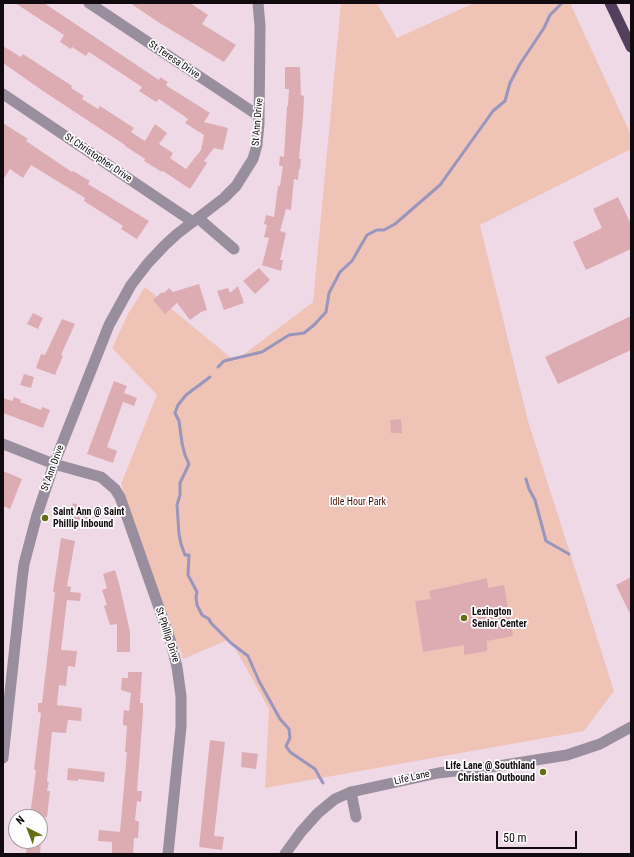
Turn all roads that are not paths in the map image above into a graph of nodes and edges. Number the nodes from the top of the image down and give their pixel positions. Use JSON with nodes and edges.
{"nodes":[{"id":1,"x":89,"y":3,"type":"edge"},
{"id":2,"x":258,"y":3,"type":"edge"},
{"id":3,"x":610,"y":3,"type":"edge"},
{"id":4,"x":631,"y":47,"type":"edge"},
{"id":5,"x":3,"y":94,"type":"edge"},
{"id":6,"x":259,"y":116,"type":"junction"},
{"id":7,"x":196,"y":220,"type":"junction"},
{"id":8,"x":234,"y":249,"type":"dead end"},
{"id":9,"x":3,"y":444,"type":"edge"},
{"id":10,"x":54,"y":464,"type":"junction"},
{"id":11,"x":631,"y":727,"type":"edge"},
{"id":12,"x":3,"y":758,"type":"edge"},
{"id":13,"x":351,"y":792,"type":"junction"},
{"id":14,"x":356,"y":817,"type":"dead end"},
{"id":15,"x":168,"y":854,"type":"edge"},
{"id":16,"x":285,"y":854,"type":"edge"}],
"edges":[{"from":1,"to":6,"type":"street","name":"St Teresa Drive"},
{"from":2,"to":6,"type":"street","name":"St Ann Drive"},
{"from":3,"to":4,"type":"highway"},
{"from":5,"to":7,"type":"street","name":"St Christopher Drive"},
{"from":6,"to":7,"type":"street","name":"St Ann Drive"},
{"from":7,"to":8,"type":"street"},
{"from":7,"to":10,"type":"street","name":"St Ann Drive"},
{"from":9,"to":10,"type":"street","name":"St Phillip Drive"},
{"from":10,"to":12,"type":"street","name":"St Ann Drive"},
{"from":10,"to":15,"type":"street","name":"St Phillip Drive"},
{"from":11,"to":13,"type":"street","name":"Life Lane"},
{"from":13,"to":14,"type":"street"},
{"from":13,"to":16,"type":"street","name":"Life Lane"}]}
